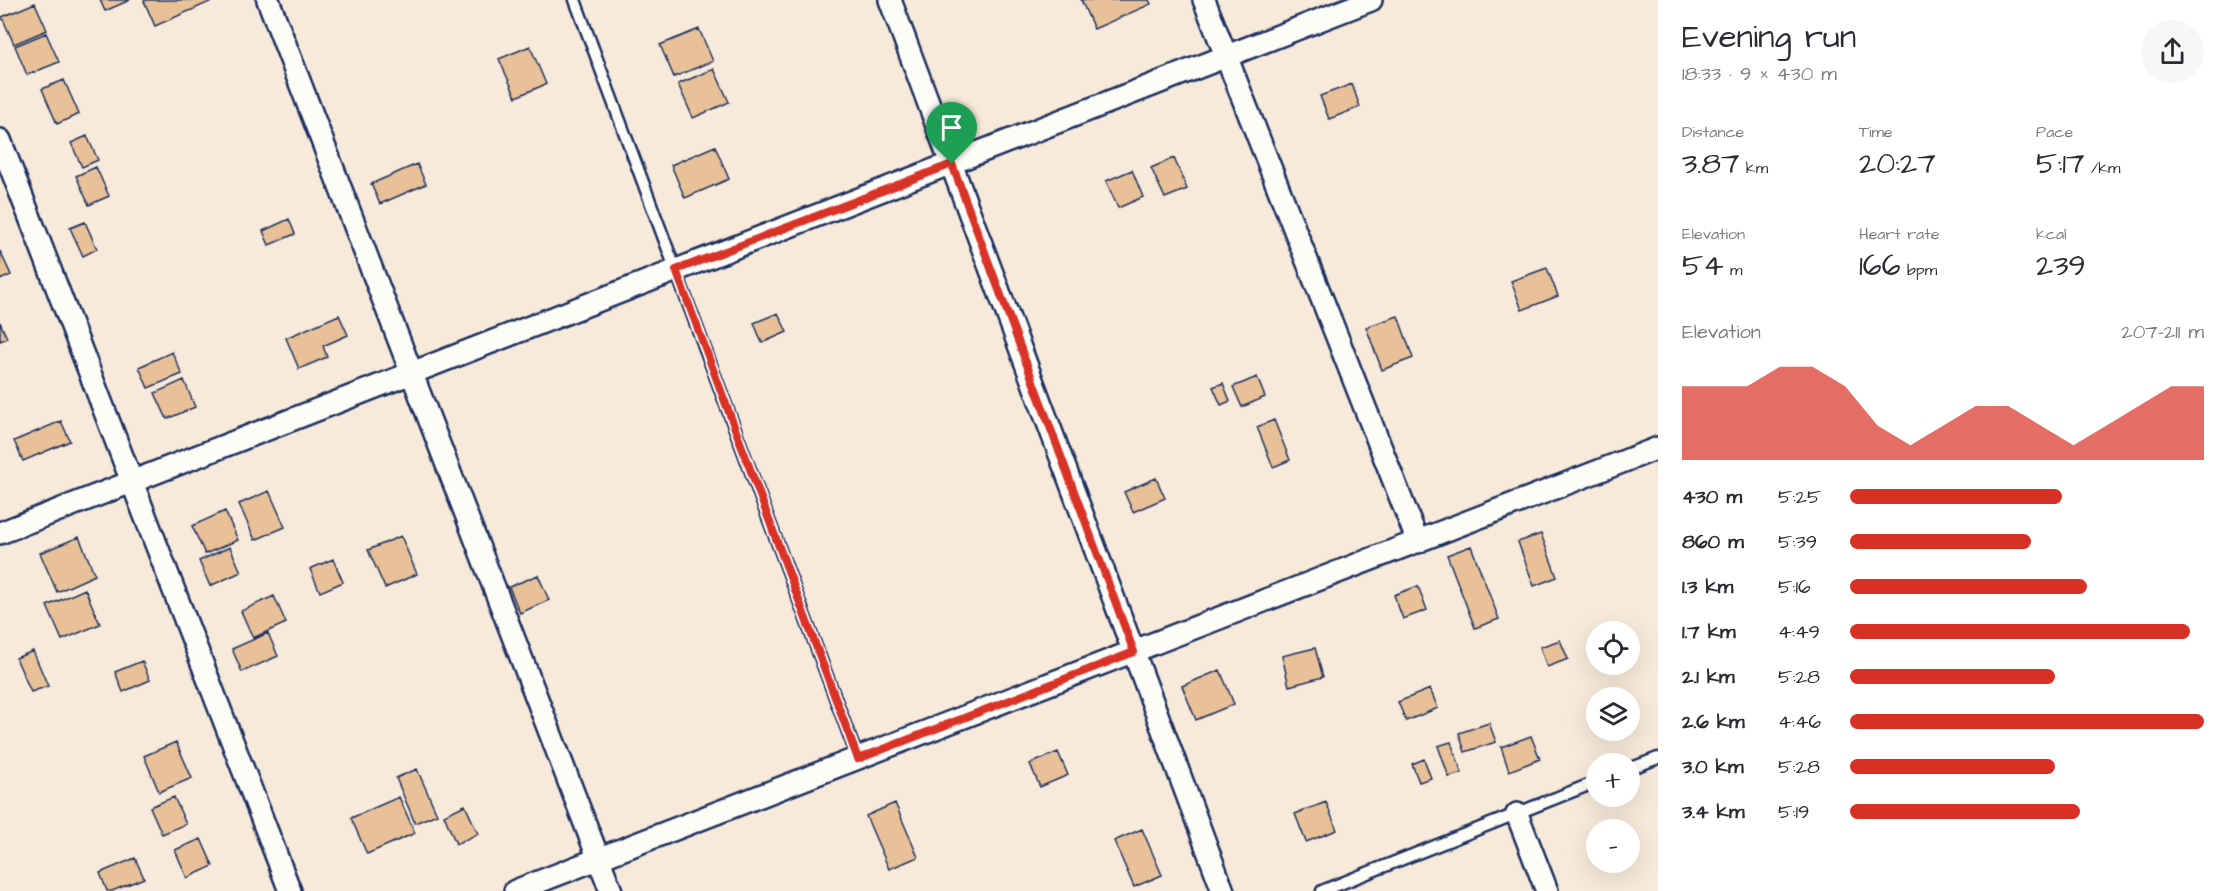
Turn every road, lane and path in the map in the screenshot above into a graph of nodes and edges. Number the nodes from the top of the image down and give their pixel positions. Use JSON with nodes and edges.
{"nodes":[{"id":1,"x":268,"y":0,"type":"edge"},
{"id":2,"x":576,"y":0,"type":"edge"},
{"id":3,"x":890,"y":0,"type":"edge"},
{"id":4,"x":1204,"y":0,"type":"edge"},
{"id":5,"x":1371,"y":0,"type":"edge"},
{"id":6,"x":1226,"y":57,"type":"junction"},
{"id":7,"x":0,"y":140,"type":"edge"},
{"id":8,"x":952,"y":164,"type":"junction"},
{"id":9,"x":676,"y":270,"type":"junction"},
{"id":10,"x":411,"y":373,"type":"junction"},
{"id":11,"x":1658,"y":448,"type":"edge"},
{"id":12,"x":132,"y":482,"type":"junction"},
{"id":13,"x":0,"y":533,"type":"edge"},
{"id":14,"x":1418,"y":542,"type":"junction"},
{"id":15,"x":1134,"y":652,"type":"junction"},
{"id":16,"x":1658,"y":758,"type":"edge"},
{"id":17,"x":858,"y":759,"type":"junction"},
{"id":18,"x":1640,"y":765,"type":"edge"},
{"id":19,"x":1586,"y":786,"type":"edge"},
{"id":20,"x":1517,"y":813,"type":"junction"},
{"id":21,"x":598,"y":859,"type":"junction"},
{"id":22,"x":290,"y":891,"type":"edge"},
{"id":23,"x":515,"y":891,"type":"edge"},
{"id":24,"x":611,"y":891,"type":"edge"},
{"id":25,"x":1223,"y":891,"type":"edge"},
{"id":26,"x":1322,"y":891,"type":"edge"},
{"id":27,"x":1547,"y":891,"type":"edge"}],
"edges":[{"from":1,"to":10,"type":"street"},
{"from":2,"to":9,"type":"lane"},
{"from":3,"to":8,"type":"street"},
{"from":4,"to":6,"type":"street"},
{"from":5,"to":6,"type":"street"},
{"from":6,"to":8,"type":"street"},
{"from":6,"to":14,"type":"street"},
{"from":7,"to":12,"type":"street"},
{"from":8,"to":9,"type":"street"},
{"from":8,"to":15,"type":"street"},
{"from":9,"to":10,"type":"street"},
{"from":9,"to":17,"type":"lane"},
{"from":10,"to":12,"type":"street"},
{"from":10,"to":21,"type":"street"},
{"from":11,"to":14,"type":"street"},
{"from":12,"to":13,"type":"street"},
{"from":12,"to":22,"type":"street"},
{"from":14,"to":15,"type":"street"},
{"from":15,"to":17,"type":"street"},
{"from":15,"to":25,"type":"street"},
{"from":16,"to":18,"type":"lane"},
{"from":17,"to":21,"type":"street"},
{"from":19,"to":20,"type":"lane"},
{"from":20,"to":26,"type":"lane"},
{"from":20,"to":27,"type":"street"},
{"from":21,"to":23,"type":"street"},
{"from":21,"to":24,"type":"street"}]}
